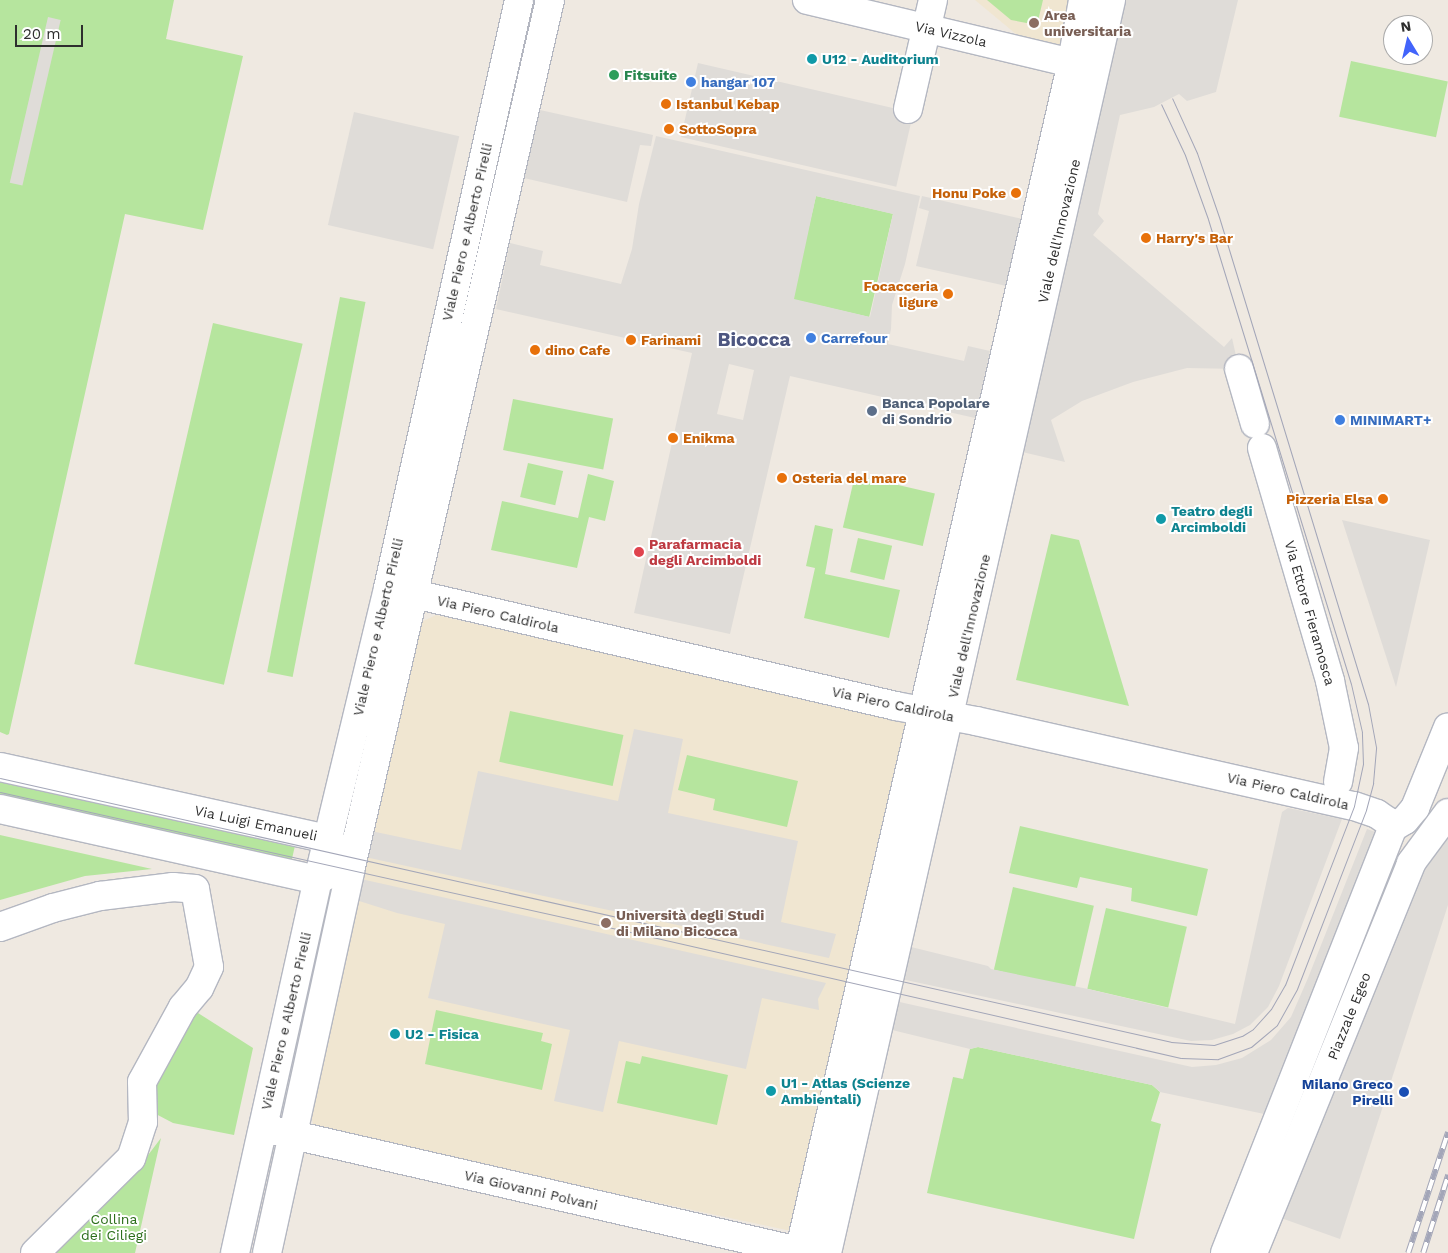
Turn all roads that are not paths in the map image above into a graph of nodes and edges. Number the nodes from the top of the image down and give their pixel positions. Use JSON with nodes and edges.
{"nodes":[{"id":1,"x":519,"y":0,"type":"edge"},
{"id":2,"x":550,"y":0,"type":"edge"},
{"id":3,"x":807,"y":0,"type":"edge"},
{"id":4,"x":932,"y":0,"type":"edge"},
{"id":5,"x":1083,"y":0,"type":"edge"},
{"id":6,"x":1111,"y":0,"type":"edge"},
{"id":7,"x":926,"y":28,"type":"junction"},
{"id":8,"x":1084,"y":65,"type":"junction"},
{"id":9,"x":908,"y":109,"type":"dead end"},
{"id":10,"x":1239,"y":369,"type":"dead end"},
{"id":11,"x":388,"y":588,"type":"junction"},
{"id":12,"x":416,"y":594,"type":"junction"},
{"id":13,"x":922,"y":710,"type":"junction"},
{"id":14,"x":948,"y":715,"type":"junction"},
{"id":15,"x":1448,"y":727,"type":"edge"},
{"id":16,"x":0,"y":766,"type":"edge"},
{"id":17,"x":1338,"y":781,"type":"dead end"},
{"id":18,"x":0,"y":809,"type":"edge"},
{"id":19,"x":1448,"y":814,"type":"edge"},
{"id":20,"x":1392,"y":828,"type":"junction"},
{"id":21,"x":328,"y":839,"type":"junction"},
{"id":22,"x":352,"y":863,"type":"junction"},
{"id":23,"x":318,"y":880,"type":"junction"},
{"id":24,"x":0,"y":927,"type":"edge"},
{"id":25,"x":262,"y":1128,"type":"junction"},
{"id":26,"x":293,"y":1135,"type":"junction"},
{"id":27,"x":802,"y":1252,"type":"edge"},
{"id":28,"x":35,"y":1253,"type":"edge"},
{"id":29,"x":235,"y":1253,"type":"edge"},
{"id":30,"x":267,"y":1253,"type":"edge"},
{"id":31,"x":827,"y":1253,"type":"edge"},
{"id":32,"x":1225,"y":1253,"type":"edge"},
{"id":33,"x":1253,"y":1253,"type":"edge"}],
"edges":[{"from":1,"to":11,"type":"street","name":"Viale Piero e Alberto Pirelli"},
{"from":2,"to":12,"type":"street","name":"Viale Piero e Alberto Pirelli"},
{"from":3,"to":7,"type":"street","name":"Via Vizzola"},
{"from":4,"to":7,"type":"street"},
{"from":5,"to":8,"type":"street","name":"Viale dell'Innovazione"},
{"from":6,"to":8,"type":"street","name":"Viale dell'Innovazione"},
{"from":7,"to":8,"type":"street","name":"Via Vizzola"},
{"from":7,"to":9,"type":"street"},
{"from":8,"to":13,"type":"street","name":"Viale dell'Innovazione"},
{"from":8,"to":14,"type":"street","name":"Viale dell'Innovazione"},
{"from":10,"to":17,"type":"street","name":"Via Ettore Fieramosca"},
{"from":11,"to":12,"type":"street","name":"Via Piero Caldirola"},
{"from":11,"to":21,"type":"street","name":"Viale Piero e Alberto Pirelli"},
{"from":12,"to":13,"type":"street","name":"Via Piero Caldirola"},
{"from":12,"to":22,"type":"street","name":"Viale Piero e Alberto Pirelli"},
{"from":13,"to":14,"type":"street","name":"Via Piero Caldirola"},
{"from":13,"to":27,"type":"street","name":"Viale dell'Innovazione"},
{"from":14,"to":20,"type":"street","name":"Via Piero Caldirola"},
{"from":14,"to":31,"type":"street","name":"Viale dell'Innovazione"},
{"from":15,"to":20,"type":"street"},
{"from":16,"to":21,"type":"street","name":"Via Luigi Emanueli"},
{"from":18,"to":23,"type":"street"},
{"from":19,"to":33,"type":"street","name":"Piazzale Egeo"},
{"from":20,"to":32,"type":"street","name":"Piazzale Egeo"},
{"from":21,"to":22,"type":"street","name":"Via Luigi Emanueli"},
{"from":21,"to":23,"type":"street","name":"Viale Piero e Alberto Pirelli"},
{"from":22,"to":23,"type":"street"},
{"from":22,"to":26,"type":"street","name":"Viale Piero e Alberto Pirelli"},
{"from":23,"to":25,"type":"street","name":"Viale Piero e Alberto Pirelli"},
{"from":24,"to":28,"type":"street"},
{"from":25,"to":26,"type":"street","name":"Via Giovanni Polvani"},
{"from":25,"to":29,"type":"street","name":"Viale Piero e Alberto Pirelli"},
{"from":26,"to":27,"type":"street","name":"Via Giovanni Polvani"},
{"from":26,"to":30,"type":"street","name":"Viale Piero e Alberto Pirelli"}]}
